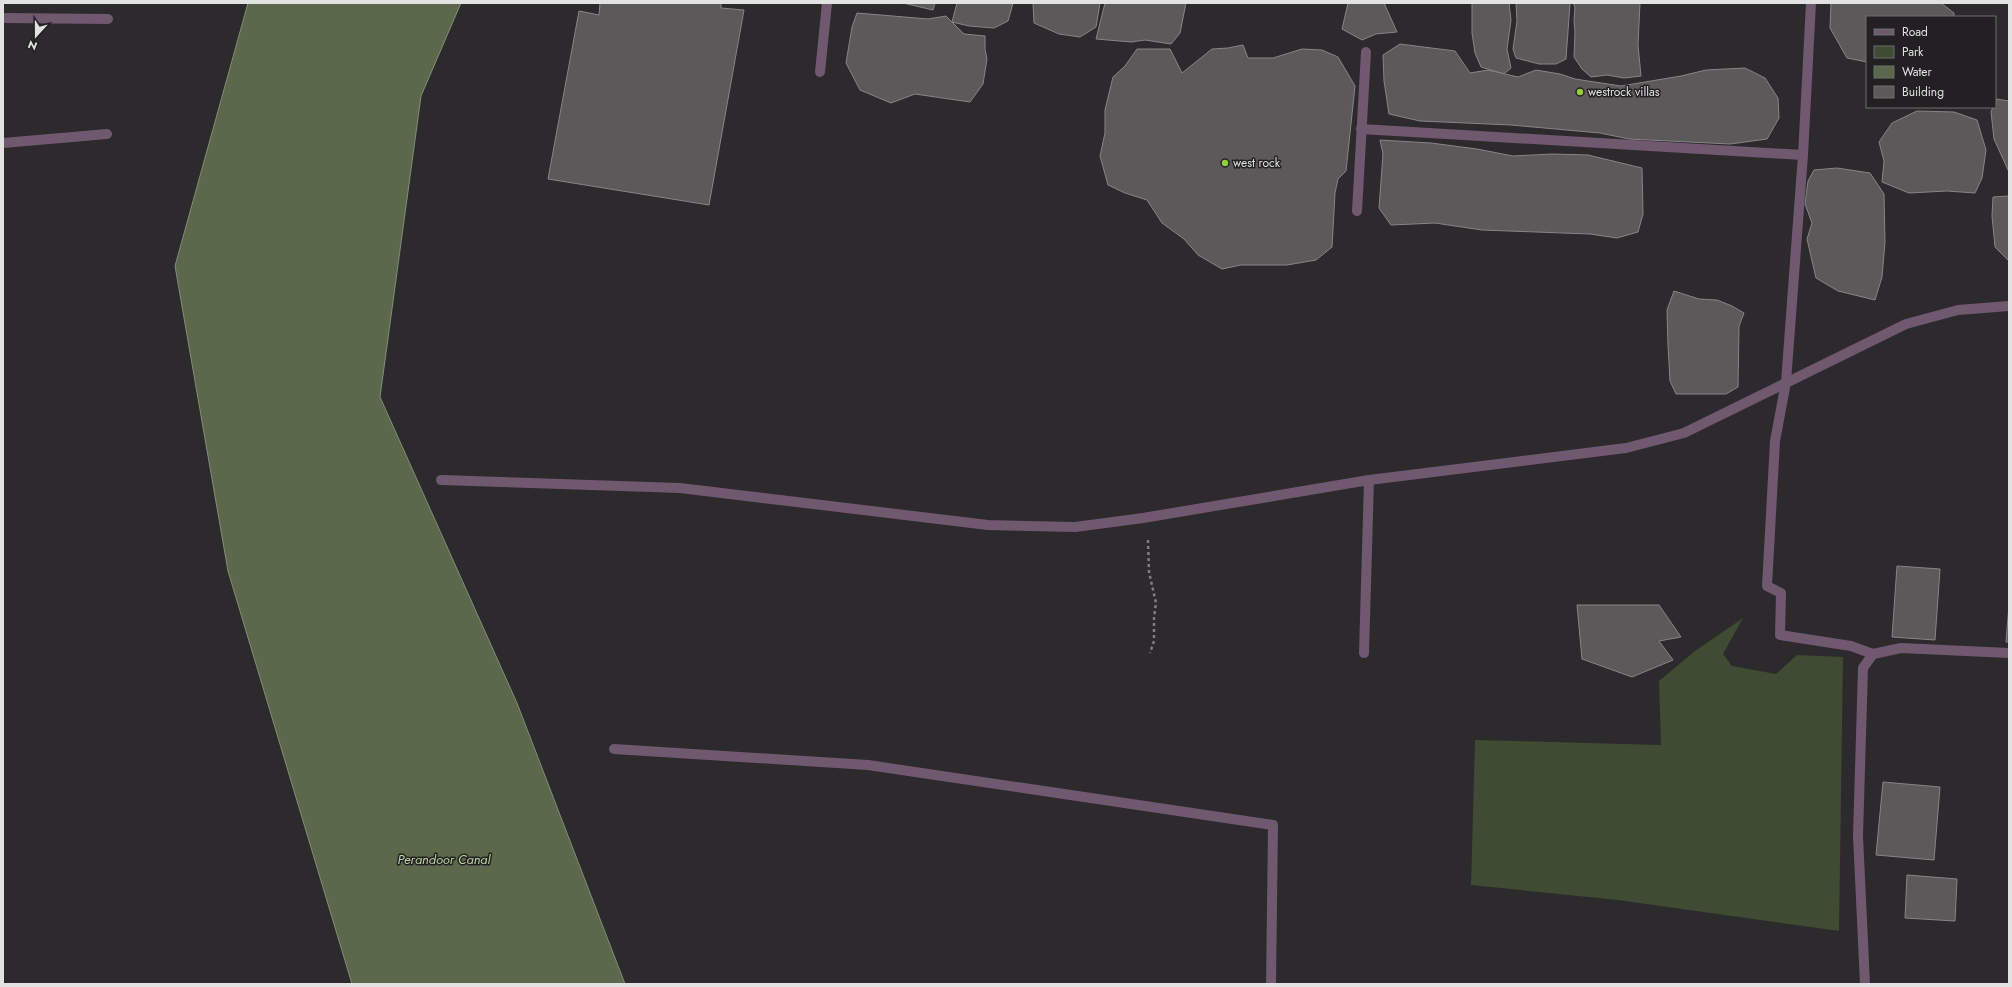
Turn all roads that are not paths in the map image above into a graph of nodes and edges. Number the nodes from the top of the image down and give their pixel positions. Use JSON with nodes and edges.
{"nodes":[{"id":1,"x":827,"y":3,"type":"edge"},
{"id":2,"x":1811,"y":3,"type":"edge"},
{"id":3,"x":3,"y":18,"type":"edge"},
{"id":4,"x":108,"y":19,"type":"dead end"},
{"id":5,"x":1366,"y":52,"type":"dead end"},
{"id":6,"x":820,"y":72,"type":"dead end"},
{"id":7,"x":1361,"y":129,"type":"junction"},
{"id":8,"x":107,"y":134,"type":"dead end"},
{"id":9,"x":3,"y":143,"type":"edge"},
{"id":10,"x":1803,"y":155,"type":"junction"},
{"id":11,"x":1357,"y":212,"type":"dead end"},
{"id":12,"x":2009,"y":306,"type":"edge"},
{"id":13,"x":1786,"y":382,"type":"junction"},
{"id":14,"x":442,"y":480,"type":"dead end"},
{"id":15,"x":1369,"y":480,"type":"junction"},
{"id":16,"x":1364,"y":653,"type":"dead end"},
{"id":17,"x":2009,"y":653,"type":"edge"},
{"id":18,"x":1873,"y":654,"type":"junction"},
{"id":19,"x":614,"y":749,"type":"dead end"},
{"id":20,"x":1272,"y":984,"type":"edge"},
{"id":21,"x":1865,"y":984,"type":"edge"}],
"edges":[{"from":1,"to":6,"type":"street"},
{"from":2,"to":10,"type":"street"},
{"from":3,"to":4,"type":"street"},
{"from":5,"to":7,"type":"street"},
{"from":7,"to":10,"type":"street"},
{"from":7,"to":11,"type":"street"},
{"from":8,"to":9,"type":"street"},
{"from":10,"to":13,"type":"street"},
{"from":12,"to":13,"type":"street"},
{"from":13,"to":15,"type":"street"},
{"from":13,"to":18,"type":"street"},
{"from":14,"to":15,"type":"street"},
{"from":15,"to":16,"type":"street"},
{"from":17,"to":18,"type":"street"},
{"from":18,"to":21,"type":"street"},
{"from":19,"to":20,"type":"street"}]}
